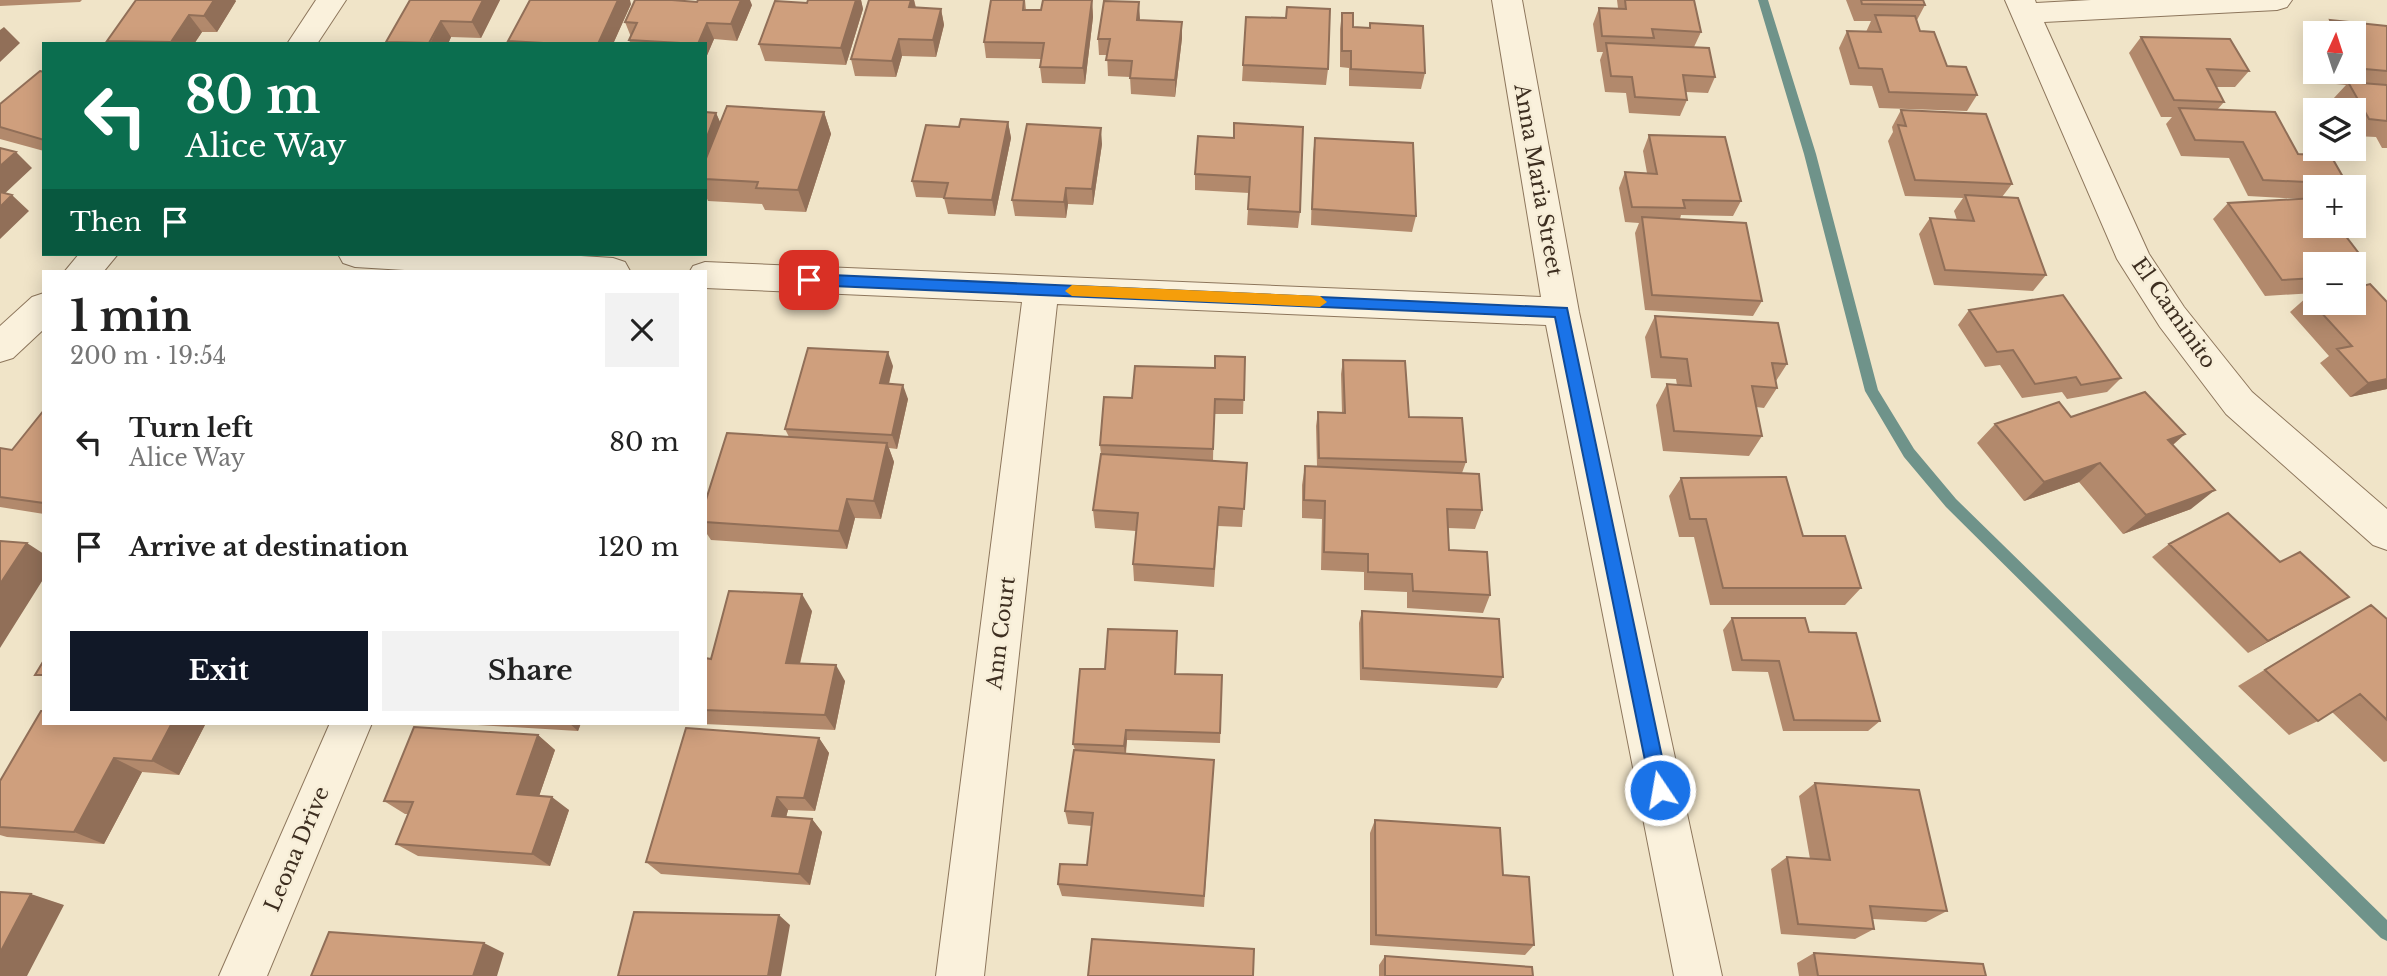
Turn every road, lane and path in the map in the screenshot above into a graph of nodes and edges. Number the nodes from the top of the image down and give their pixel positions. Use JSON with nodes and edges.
{"nodes":[{"id":1,"x":331,"y":0,"type":"edge"},
{"id":2,"x":1507,"y":0,"type":"edge"},
{"id":3,"x":2277,"y":0,"type":"edge"},
{"id":4,"x":2023,"y":6,"type":"edge"},
{"id":5,"x":303,"y":42,"type":"edge"},
{"id":6,"x":99,"y":256,"type":"edge"},
{"id":7,"x":379,"y":256,"type":"edge"},
{"id":8,"x":83,"y":270,"type":"edge"},
{"id":9,"x":545,"y":270,"type":"edge"},
{"id":10,"x":707,"y":275,"type":"edge"},
{"id":11,"x":1041,"y":289,"type":"junction"},
{"id":12,"x":42,"y":309,"type":"edge"},
{"id":13,"x":1562,"y":312,"type":"junction"},
{"id":14,"x":0,"y":348,"type":"edge"},
{"id":15,"x":2387,"y":533,"type":"edge"},
{"id":16,"x":350,"y":725,"type":"edge"},
{"id":17,"x":243,"y":976,"type":"edge"},
{"id":18,"x":960,"y":976,"type":"edge"},
{"id":19,"x":1698,"y":976,"type":"edge"}],
"edges":[{"from":1,"to":5,"type":"street"},
{"from":2,"to":13,"type":"street","name":"Anna Maria Street"},
{"from":3,"to":4,"type":"street"},
{"from":4,"to":15,"type":"street","name":"El Caminito"},
{"from":6,"to":8,"type":"street"},
{"from":7,"to":9,"type":"street"},
{"from":10,"to":11,"type":"street"},
{"from":11,"to":13,"type":"street"},
{"from":11,"to":18,"type":"street","name":"Ann Court"},
{"from":12,"to":14,"type":"street"},
{"from":13,"to":19,"type":"street","name":"Anna Maria Street"},
{"from":16,"to":17,"type":"street","name":"Leona Drive"}]}
